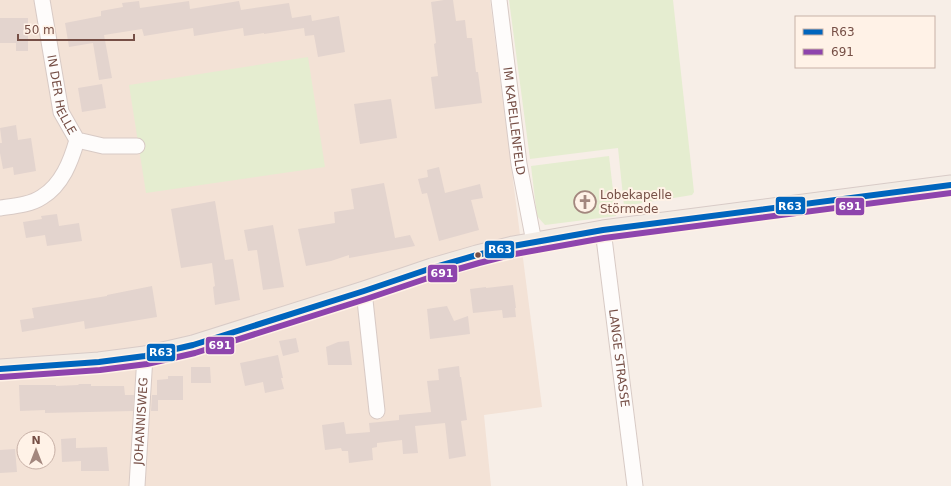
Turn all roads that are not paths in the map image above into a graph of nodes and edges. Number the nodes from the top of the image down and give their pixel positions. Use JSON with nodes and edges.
{"nodes":[{"id":1,"x":42,"y":0,"type":"edge"},
{"id":2,"x":499,"y":0,"type":"edge"},
{"id":3,"x":77,"y":140,"type":"junction"},
{"id":4,"x":137,"y":146,"type":"dead end"},
{"id":5,"x":951,"y":185,"type":"edge"},
{"id":6,"x":0,"y":208,"type":"edge"},
{"id":7,"x":603,"y":230,"type":"junction"},
{"id":8,"x":534,"y":242,"type":"junction"},
{"id":9,"x":364,"y":291,"type":"junction"},
{"id":10,"x":145,"y":356,"type":"junction"},
{"id":11,"x":0,"y":369,"type":"edge"},
{"id":12,"x":377,"y":411,"type":"dead end"},
{"id":13,"x":137,"y":486,"type":"edge"},
{"id":14,"x":635,"y":486,"type":"edge"}],
"edges":[{"from":1,"to":3,"type":"street","name":"IN DER HELLE"},
{"from":2,"to":8,"type":"street","name":"IM KAPELLENFELD"},
{"from":3,"to":4,"type":"street","name":"IN DER HELLE"},
{"from":3,"to":6,"type":"street","name":"IN DER HELLE"},
{"from":5,"to":7,"type":"main road"},
{"from":7,"to":8,"type":"main road"},
{"from":7,"to":14,"type":"street","name":"LANGE STRASSE"},
{"from":8,"to":9,"type":"main road"},
{"from":9,"to":10,"type":"main road"},
{"from":9,"to":12,"type":"street"},
{"from":10,"to":11,"type":"main road"},
{"from":10,"to":13,"type":"street","name":"JOHANNISWEG"}]}
